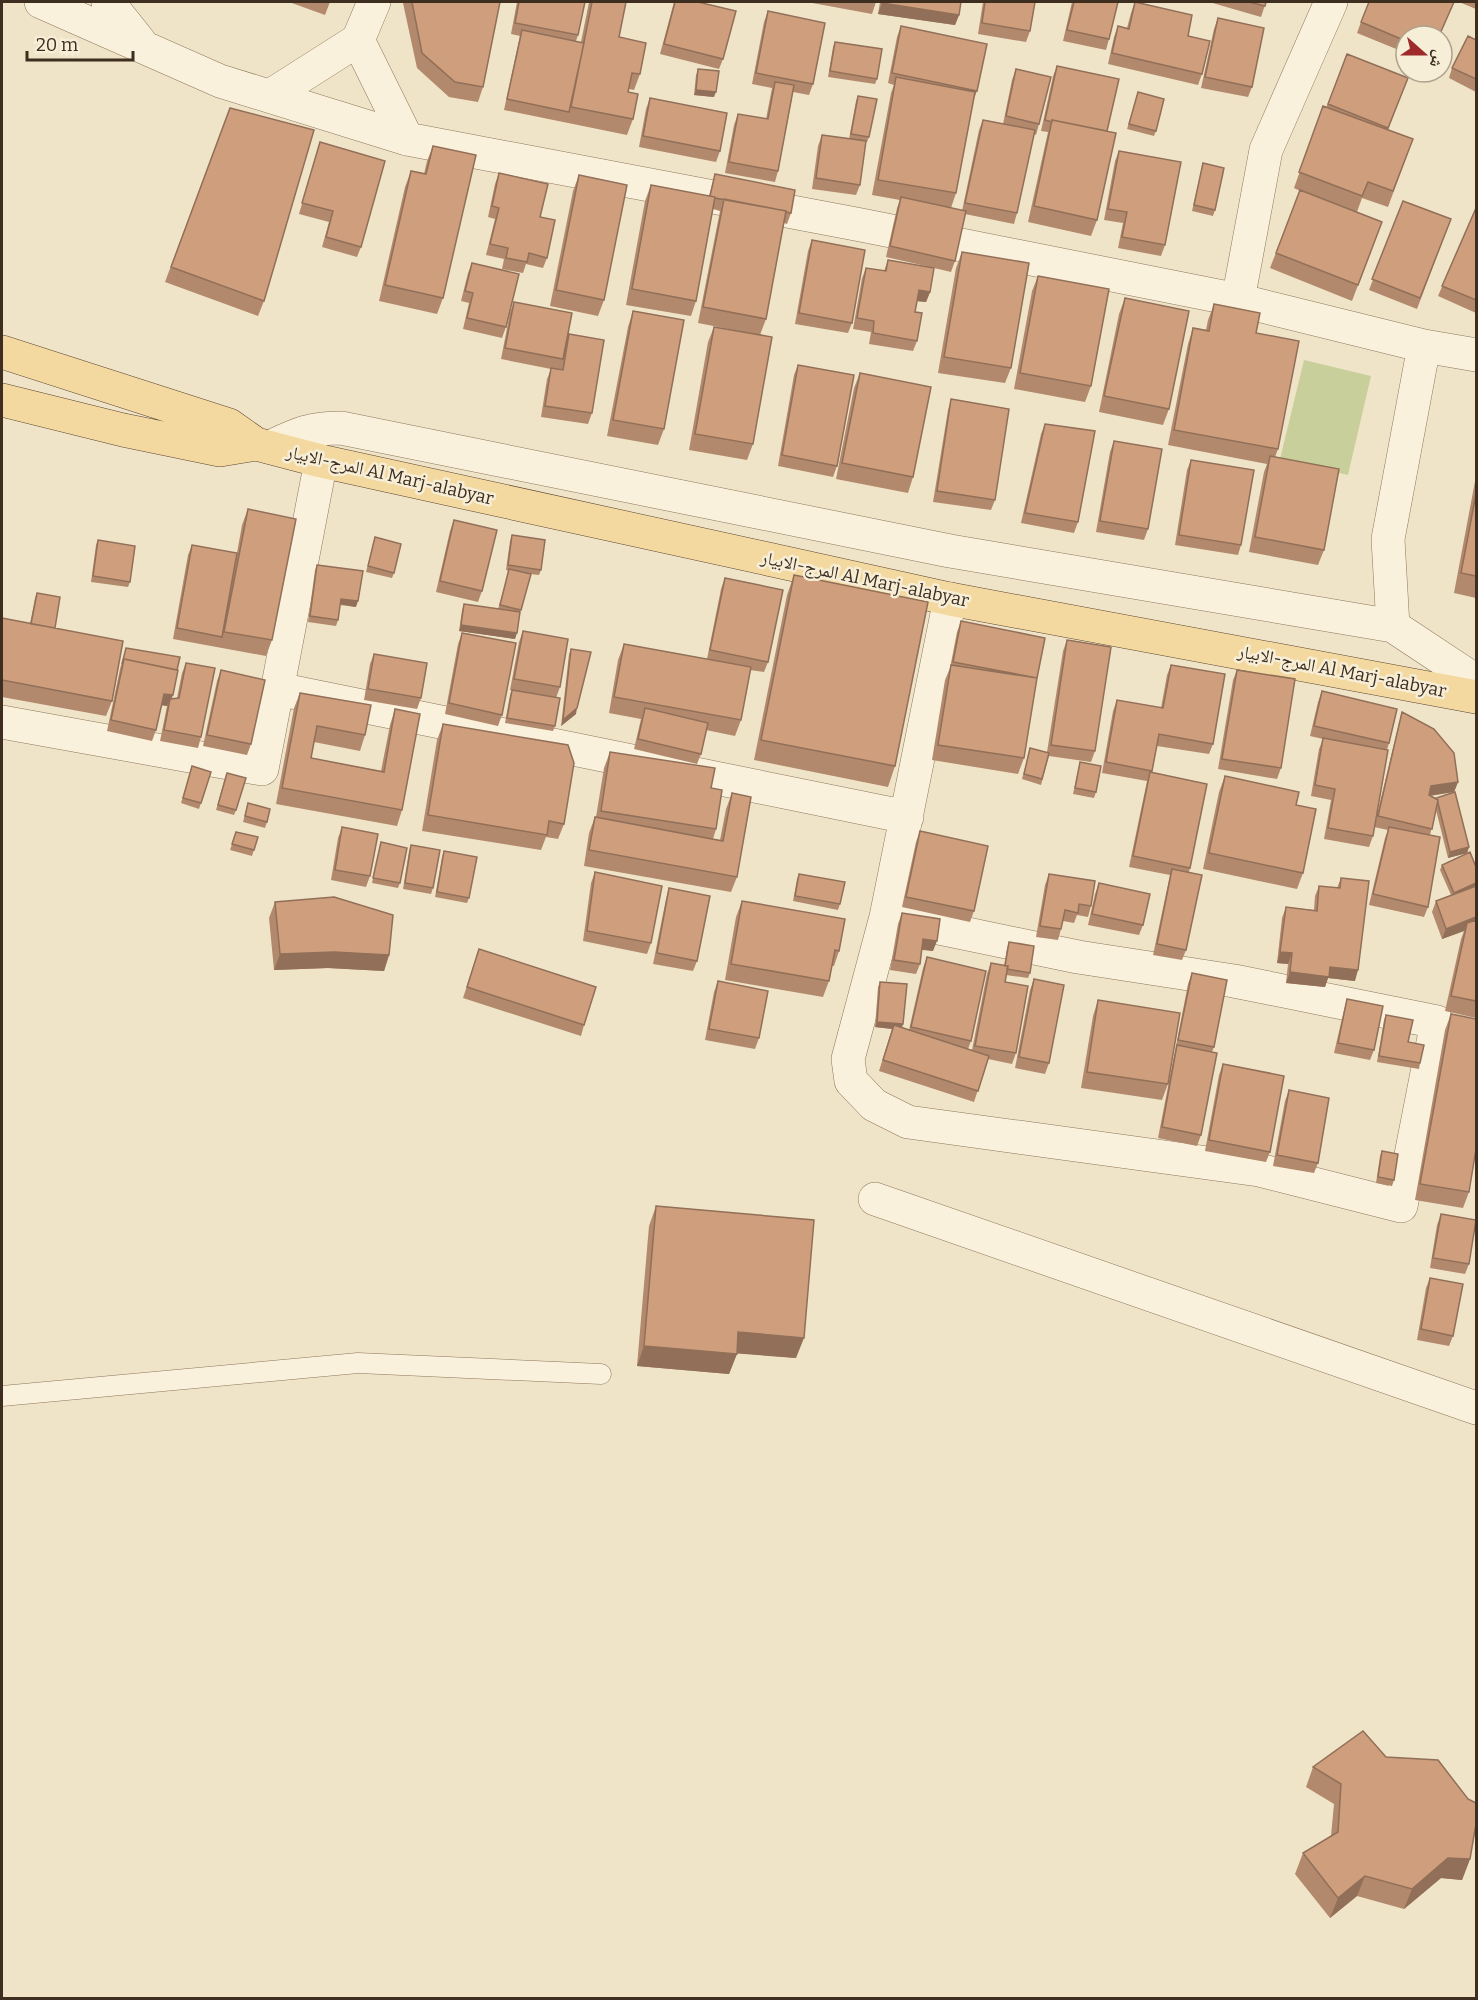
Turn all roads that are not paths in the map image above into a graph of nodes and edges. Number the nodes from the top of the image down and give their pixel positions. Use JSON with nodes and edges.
{"nodes":[{"id":1,"x":41,"y":2,"type":"edge"},
{"id":2,"x":108,"y":2,"type":"edge"},
{"id":3,"x":374,"y":2,"type":"edge"},
{"id":4,"x":1330,"y":2,"type":"edge"},
{"id":5,"x":358,"y":40,"type":"junction"},
{"id":6,"x":143,"y":45,"type":"junction"},
{"id":7,"x":270,"y":96,"type":"junction"},
{"id":8,"x":407,"y":139,"type":"junction"},
{"id":9,"x":1238,"y":300,"type":"junction"},
{"id":10,"x":1424,"y":346,"type":"junction"},
{"id":11,"x":2,"y":352,"type":"edge"},
{"id":12,"x":1476,"y":355,"type":"edge"},
{"id":13,"x":2,"y":400,"type":"edge"},
{"id":14,"x":263,"y":446,"type":"junction"},
{"id":15,"x":321,"y":461,"type":"junction"},
{"id":16,"x":950,"y":598,"type":"junction"},
{"id":17,"x":1393,"y":626,"type":"junction"},
{"id":18,"x":1476,"y":681,"type":"edge"},
{"id":19,"x":278,"y":689,"type":"junction"},
{"id":20,"x":1476,"y":696,"type":"edge"},
{"id":21,"x":2,"y":722,"type":"edge"},
{"id":22,"x":907,"y":817,"type":"junction"},
{"id":23,"x":886,"y":917,"type":"junction"},
{"id":24,"x":875,"y":1198,"type":"dead end"},
{"id":25,"x":601,"y":1374,"type":"dead end"},
{"id":26,"x":2,"y":1396,"type":"edge"},
{"id":27,"x":1476,"y":1408,"type":"edge"}],
"edges":[{"from":1,"to":6,"type":"street"},
{"from":2,"to":6,"type":"street"},
{"from":3,"to":5,"type":"street"},
{"from":4,"to":9,"type":"street"},
{"from":5,"to":7,"type":"street"},
{"from":5,"to":8,"type":"street"},
{"from":6,"to":7,"type":"street"},
{"from":7,"to":8,"type":"street"},
{"from":8,"to":9,"type":"street"},
{"from":9,"to":10,"type":"street"},
{"from":10,"to":12,"type":"street"},
{"from":10,"to":17,"type":"street"},
{"from":11,"to":14,"type":"main road","name":"المرج-الابيار Al Marj-alabyar"},
{"from":13,"to":14,"type":"main road","name":"المرج-الابيار Al Marj-alabyar"},
{"from":14,"to":15,"type":"main road","name":"المرج-الابيار Al Marj-alabyar"},
{"from":14,"to":17,"type":"street"},
{"from":15,"to":16,"type":"main road","name":"المرج-الابيار Al Marj-alabyar"},
{"from":15,"to":19,"type":"street"},
{"from":16,"to":20,"type":"main road","name":"المرج-الابيار Al Marj-alabyar"},
{"from":16,"to":22,"type":"street"},
{"from":17,"to":18,"type":"street"},
{"from":19,"to":21,"type":"street"},
{"from":19,"to":22,"type":"street"},
{"from":22,"to":23,"type":"street"},
{"from":23,"to":23,"type":"street"},
{"from":24,"to":27,"type":"street"},
{"from":25,"to":26,"type":"lane"}]}
